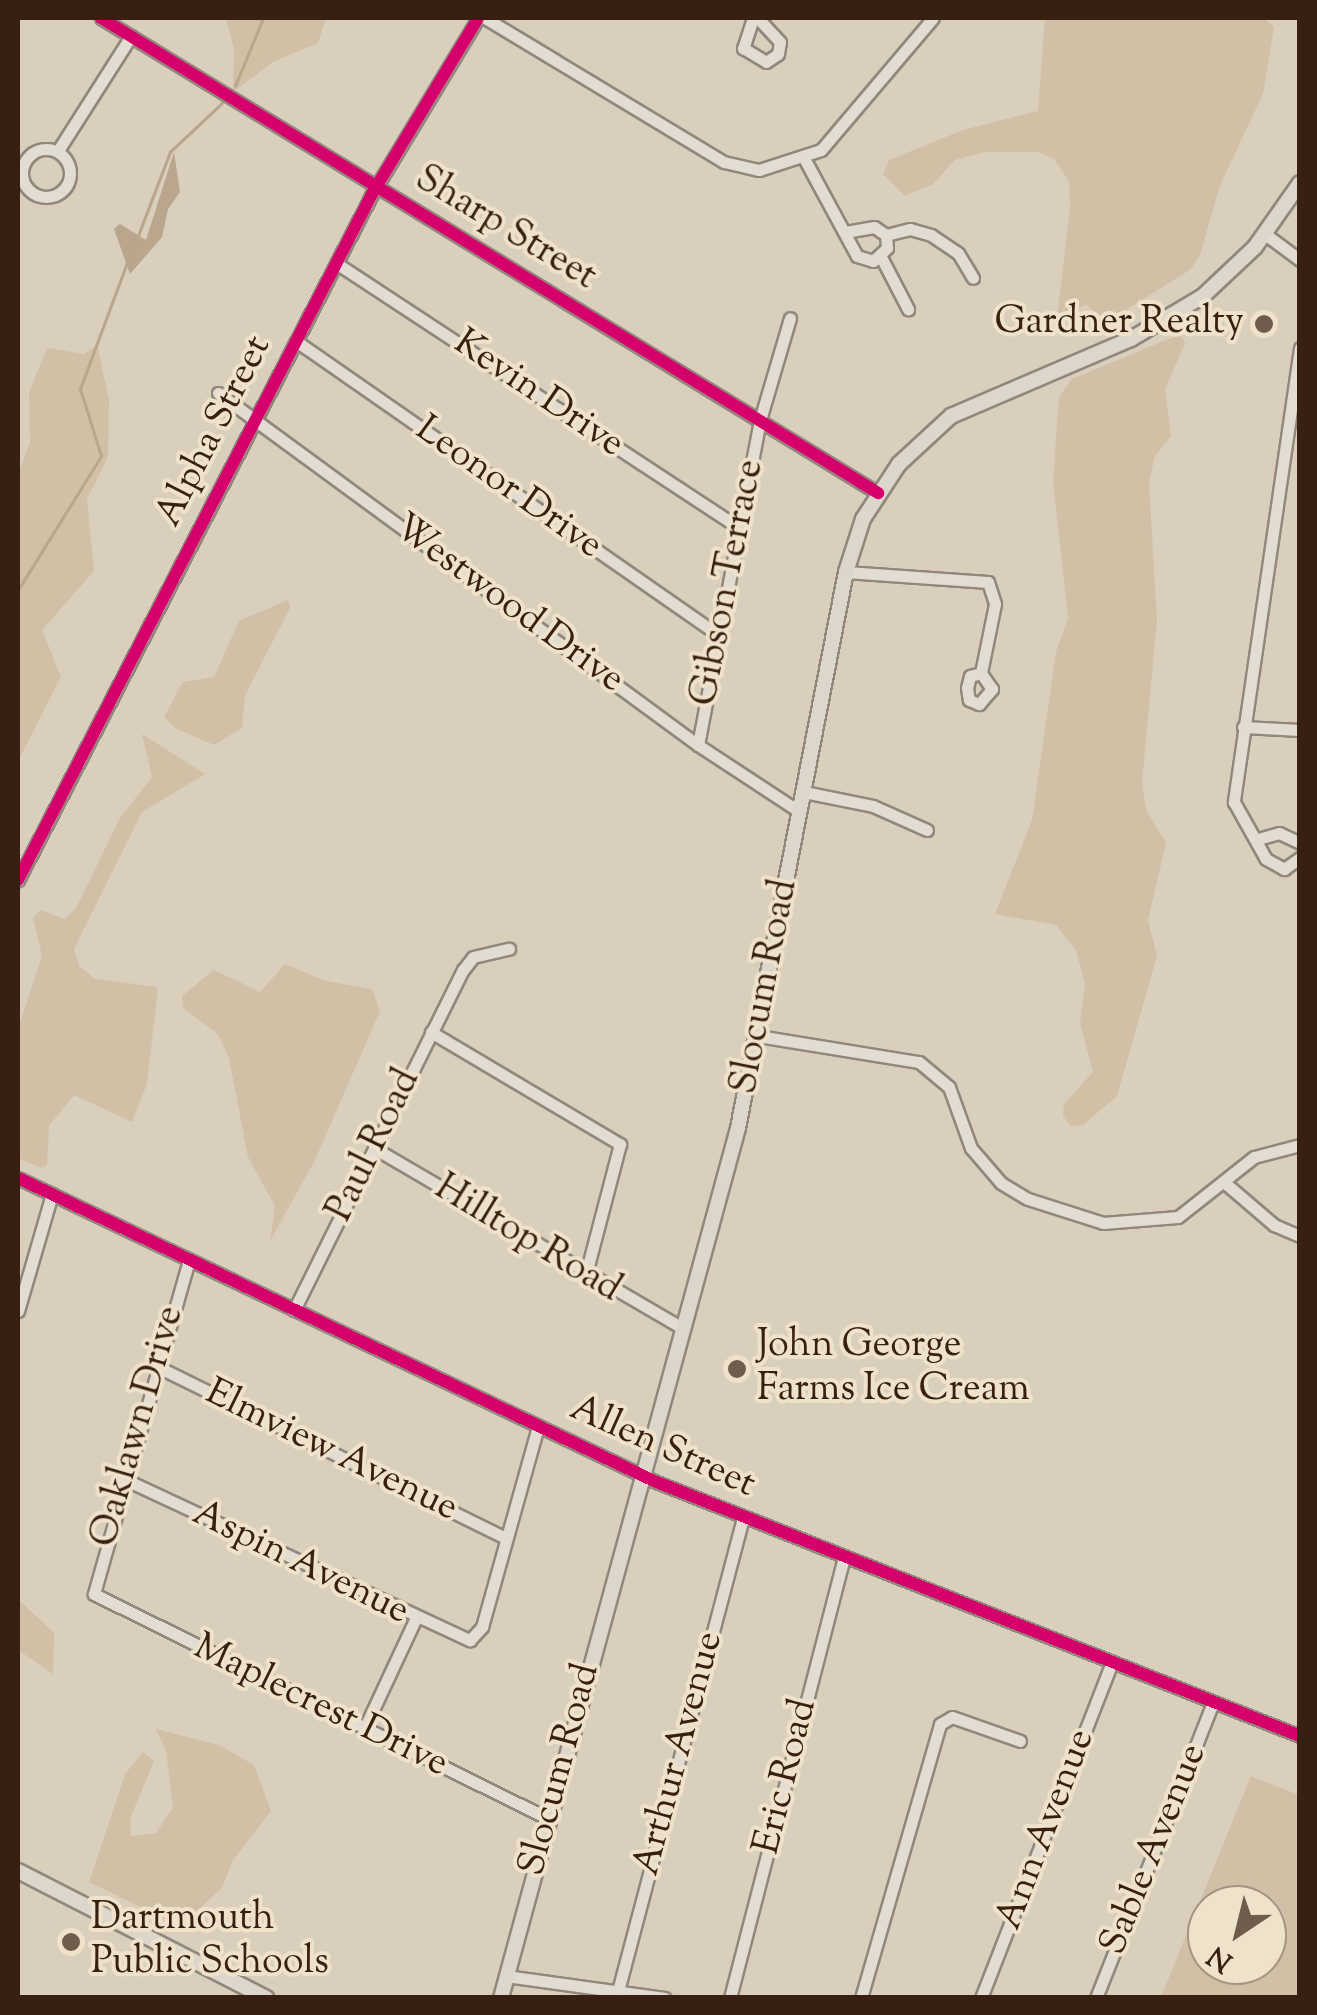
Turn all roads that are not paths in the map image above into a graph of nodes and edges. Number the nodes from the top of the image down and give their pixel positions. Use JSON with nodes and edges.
{"nodes":[{"id":1,"x":101,"y":18,"type":"edge"},
{"id":2,"x":482,"y":18,"type":"edge"},
{"id":3,"x":934,"y":18,"type":"edge"},
{"id":4,"x":131,"y":36,"type":"junction"},
{"id":5,"x":59,"y":150,"type":"junction"},
{"id":6,"x":805,"y":160,"type":"junction"},
{"id":7,"x":1300,"y":184,"type":"edge"},
{"id":8,"x":376,"y":186,"type":"junction"},
{"id":9,"x":845,"y":232,"type":"junction"},
{"id":10,"x":886,"y":234,"type":"junction"},
{"id":11,"x":1266,"y":234,"type":"junction"},
{"id":12,"x":882,"y":256,"type":"junction"},
{"id":13,"x":1300,"y":260,"type":"edge"},
{"id":14,"x":336,"y":262,"type":"junction"},
{"id":15,"x":972,"y":278,"type":"dead end"},
{"id":16,"x":908,"y":310,"type":"dead end"},
{"id":17,"x":790,"y":318,"type":"dead end"},
{"id":18,"x":296,"y":341,"type":"junction"},
{"id":19,"x":1300,"y":348,"type":"edge"},
{"id":20,"x":218,"y":393,"type":"dead end"},
{"id":21,"x":256,"y":418,"type":"junction"},
{"id":22,"x":760,"y":420,"type":"junction"},
{"id":23,"x":878,"y":492,"type":"junction"},
{"id":24,"x":738,"y":528,"type":"junction"},
{"id":25,"x":846,"y":572,"type":"junction"},
{"id":26,"x":720,"y":636,"type":"junction"},
{"id":27,"x":981,"y":673,"type":"dead end"},
{"id":28,"x":1243,"y":727,"type":"junction"},
{"id":29,"x":1300,"y":730,"type":"edge"},
{"id":30,"x":698,"y":745,"type":"junction"},
{"id":31,"x":804,"y":792,"type":"junction"},
{"id":32,"x":800,"y":812,"type":"junction"},
{"id":33,"x":928,"y":830,"type":"dead end"},
{"id":34,"x":1258,"y":839,"type":"junction"},
{"id":35,"x":1300,"y":843,"type":"edge"},
{"id":36,"x":1300,"y":858,"type":"edge"},
{"id":37,"x":18,"y":880,"type":"edge"},
{"id":38,"x":509,"y":949,"type":"dead end"},
{"id":39,"x":432,"y":1032,"type":"junction"},
{"id":40,"x":758,"y":1036,"type":"junction"},
{"id":41,"x":1300,"y":1145,"type":"edge"},
{"id":42,"x":374,"y":1148,"type":"junction"},
{"id":43,"x":18,"y":1178,"type":"edge"},
{"id":44,"x":1225,"y":1183,"type":"junction"},
{"id":45,"x":52,"y":1194,"type":"junction"},
{"id":46,"x":1300,"y":1236,"type":"edge"},
{"id":47,"x":189,"y":1260,"type":"junction"},
{"id":48,"x":586,"y":1274,"type":"junction"},
{"id":49,"x":294,"y":1310,"type":"junction"},
{"id":50,"x":18,"y":1311,"type":"edge"},
{"id":51,"x":682,"y":1328,"type":"junction"},
{"id":52,"x":156,"y":1366,"type":"junction"},
{"id":53,"x":538,"y":1426,"type":"junction"},
{"id":54,"x":642,"y":1476,"type":"junction"},
{"id":55,"x":124,"y":1479,"type":"junction"},
{"id":56,"x":742,"y":1517,"type":"junction"},
{"id":57,"x":506,"y":1538,"type":"junction"},
{"id":58,"x":844,"y":1556,"type":"junction"},
{"id":59,"x":94,"y":1594,"type":"joint"},
{"id":60,"x":416,"y":1620,"type":"junction"},
{"id":61,"x":1112,"y":1662,"type":"junction"},
{"id":62,"x":1213,"y":1702,"type":"junction"},
{"id":63,"x":365,"y":1727,"type":"junction"},
{"id":64,"x":1300,"y":1736,"type":"edge"},
{"id":65,"x":1020,"y":1741,"type":"dead end"},
{"id":66,"x":547,"y":1818,"type":"junction"},
{"id":67,"x":18,"y":1871,"type":"edge"},
{"id":68,"x":506,"y":1976,"type":"junction"},
{"id":69,"x":618,"y":1991,"type":"junction"},
{"id":70,"x":266,"y":1998,"type":"edge"},
{"id":71,"x":500,"y":1998,"type":"edge"},
{"id":72,"x":664,"y":1998,"type":"edge"},
{"id":73,"x":730,"y":1998,"type":"edge"},
{"id":74,"x":861,"y":1998,"type":"edge"},
{"id":75,"x":981,"y":1998,"type":"edge"},
{"id":76,"x":1096,"y":1998,"type":"edge"}],
"edges":[{"from":1,"to":4,"type":"street","name":"Sharp Street"},
{"from":2,"to":6,"type":"street"},
{"from":2,"to":8,"type":"street","name":"Alpha Street"},
{"from":3,"to":6,"type":"street"},
{"from":4,"to":5,"type":"street"},
{"from":4,"to":8,"type":"street","name":"Sharp Street"},
{"from":5,"to":5,"type":"street"},
{"from":6,"to":9,"type":"street"},
{"from":7,"to":11,"type":"main road","name":"Slocum Road"},
{"from":8,"to":14,"type":"street","name":"Alpha Street"},
{"from":8,"to":22,"type":"street","name":"Sharp Street"},
{"from":9,"to":10,"type":"street"},
{"from":9,"to":12,"type":"street"},
{"from":10,"to":12,"type":"street"},
{"from":10,"to":15,"type":"street"},
{"from":11,"to":13,"type":"street"},
{"from":11,"to":23,"type":"main road","name":"Slocum Road"},
{"from":12,"to":16,"type":"street"},
{"from":14,"to":18,"type":"street","name":"Alpha Street"},
{"from":14,"to":24,"type":"street","name":"Kevin Drive"},
{"from":17,"to":22,"type":"street","name":"Gibson Terrace"},
{"from":18,"to":21,"type":"street","name":"Alpha Street"},
{"from":18,"to":26,"type":"street","name":"Leonor Drive"},
{"from":19,"to":28,"type":"street"},
{"from":20,"to":21,"type":"street","name":"Westwood Drive"},
{"from":21,"to":30,"type":"street","name":"Westwood Drive"},
{"from":21,"to":37,"type":"street","name":"Alpha Street"},
{"from":22,"to":23,"type":"street","name":"Sharp Street"},
{"from":22,"to":24,"type":"street","name":"Gibson Terrace"},
{"from":23,"to":25,"type":"main road","name":"Slocum Road"},
{"from":24,"to":26,"type":"street","name":"Gibson Terrace"},
{"from":25,"to":27,"type":"street"},
{"from":25,"to":31,"type":"main road","name":"Slocum Road"},
{"from":26,"to":30,"type":"street","name":"Gibson Terrace"},
{"from":28,"to":29,"type":"street"},
{"from":28,"to":34,"type":"street"},
{"from":30,"to":32,"type":"street","name":"Westwood Drive"},
{"from":31,"to":32,"type":"main road","name":"Slocum Road"},
{"from":31,"to":33,"type":"street"},
{"from":32,"to":40,"type":"main road","name":"Slocum Road"},
{"from":34,"to":35,"type":"street"},
{"from":34,"to":36,"type":"street"},
{"from":38,"to":39,"type":"street","name":"Paul Road"},
{"from":39,"to":42,"type":"street","name":"Paul Road"},
{"from":39,"to":48,"type":"street"},
{"from":40,"to":44,"type":"street"},
{"from":40,"to":51,"type":"main road","name":"Slocum Road"},
{"from":41,"to":44,"type":"street"},
{"from":42,"to":48,"type":"street","name":"Hilltop Road"},
{"from":42,"to":49,"type":"street","name":"Paul Road"},
{"from":43,"to":45,"type":"street","name":"Allen Street"},
{"from":44,"to":46,"type":"street"},
{"from":45,"to":47,"type":"street","name":"Allen Street"},
{"from":45,"to":50,"type":"street"},
{"from":47,"to":49,"type":"street","name":"Allen Street"},
{"from":47,"to":52,"type":"street","name":"Oaklawn Drive"},
{"from":48,"to":51,"type":"street","name":"Hilltop Road"},
{"from":49,"to":53,"type":"street","name":"Allen Street"},
{"from":51,"to":54,"type":"main road","name":"Slocum Road"},
{"from":52,"to":55,"type":"street","name":"Oaklawn Drive"},
{"from":52,"to":57,"type":"street","name":"Elmview Avenue"},
{"from":53,"to":54,"type":"street","name":"Allen Street"},
{"from":53,"to":57,"type":"street"},
{"from":54,"to":56,"type":"street","name":"Allen Street"},
{"from":54,"to":66,"type":"main road","name":"Slocum Road"},
{"from":55,"to":59,"type":"street","name":"Oaklawn Drive"},
{"from":55,"to":60,"type":"street","name":"Aspin Avenue"},
{"from":56,"to":58,"type":"street","name":"Allen Street"},
{"from":56,"to":69,"type":"street","name":"Arthur Avenue"},
{"from":57,"to":60,"type":"street","name":"Aspin Avenue"},
{"from":58,"to":61,"type":"street","name":"Allen Street"},
{"from":58,"to":73,"type":"street","name":"Eric Road"},
{"from":59,"to":63,"type":"street","name":"Maplecrest Drive"},
{"from":60,"to":63,"type":"street"},
{"from":61,"to":62,"type":"street","name":"Allen Street"},
{"from":61,"to":75,"type":"street","name":"Ann Avenue"},
{"from":62,"to":64,"type":"street","name":"Allen Street"},
{"from":62,"to":76,"type":"street","name":"Sable Avenue"},
{"from":63,"to":66,"type":"street","name":"Maplecrest Drive"},
{"from":65,"to":74,"type":"street"},
{"from":66,"to":68,"type":"main road","name":"Slocum Road"},
{"from":67,"to":70,"type":"main road"},
{"from":68,"to":69,"type":"street"},
{"from":68,"to":71,"type":"main road","name":"Slocum Road"},
{"from":69,"to":72,"type":"street"}]}
